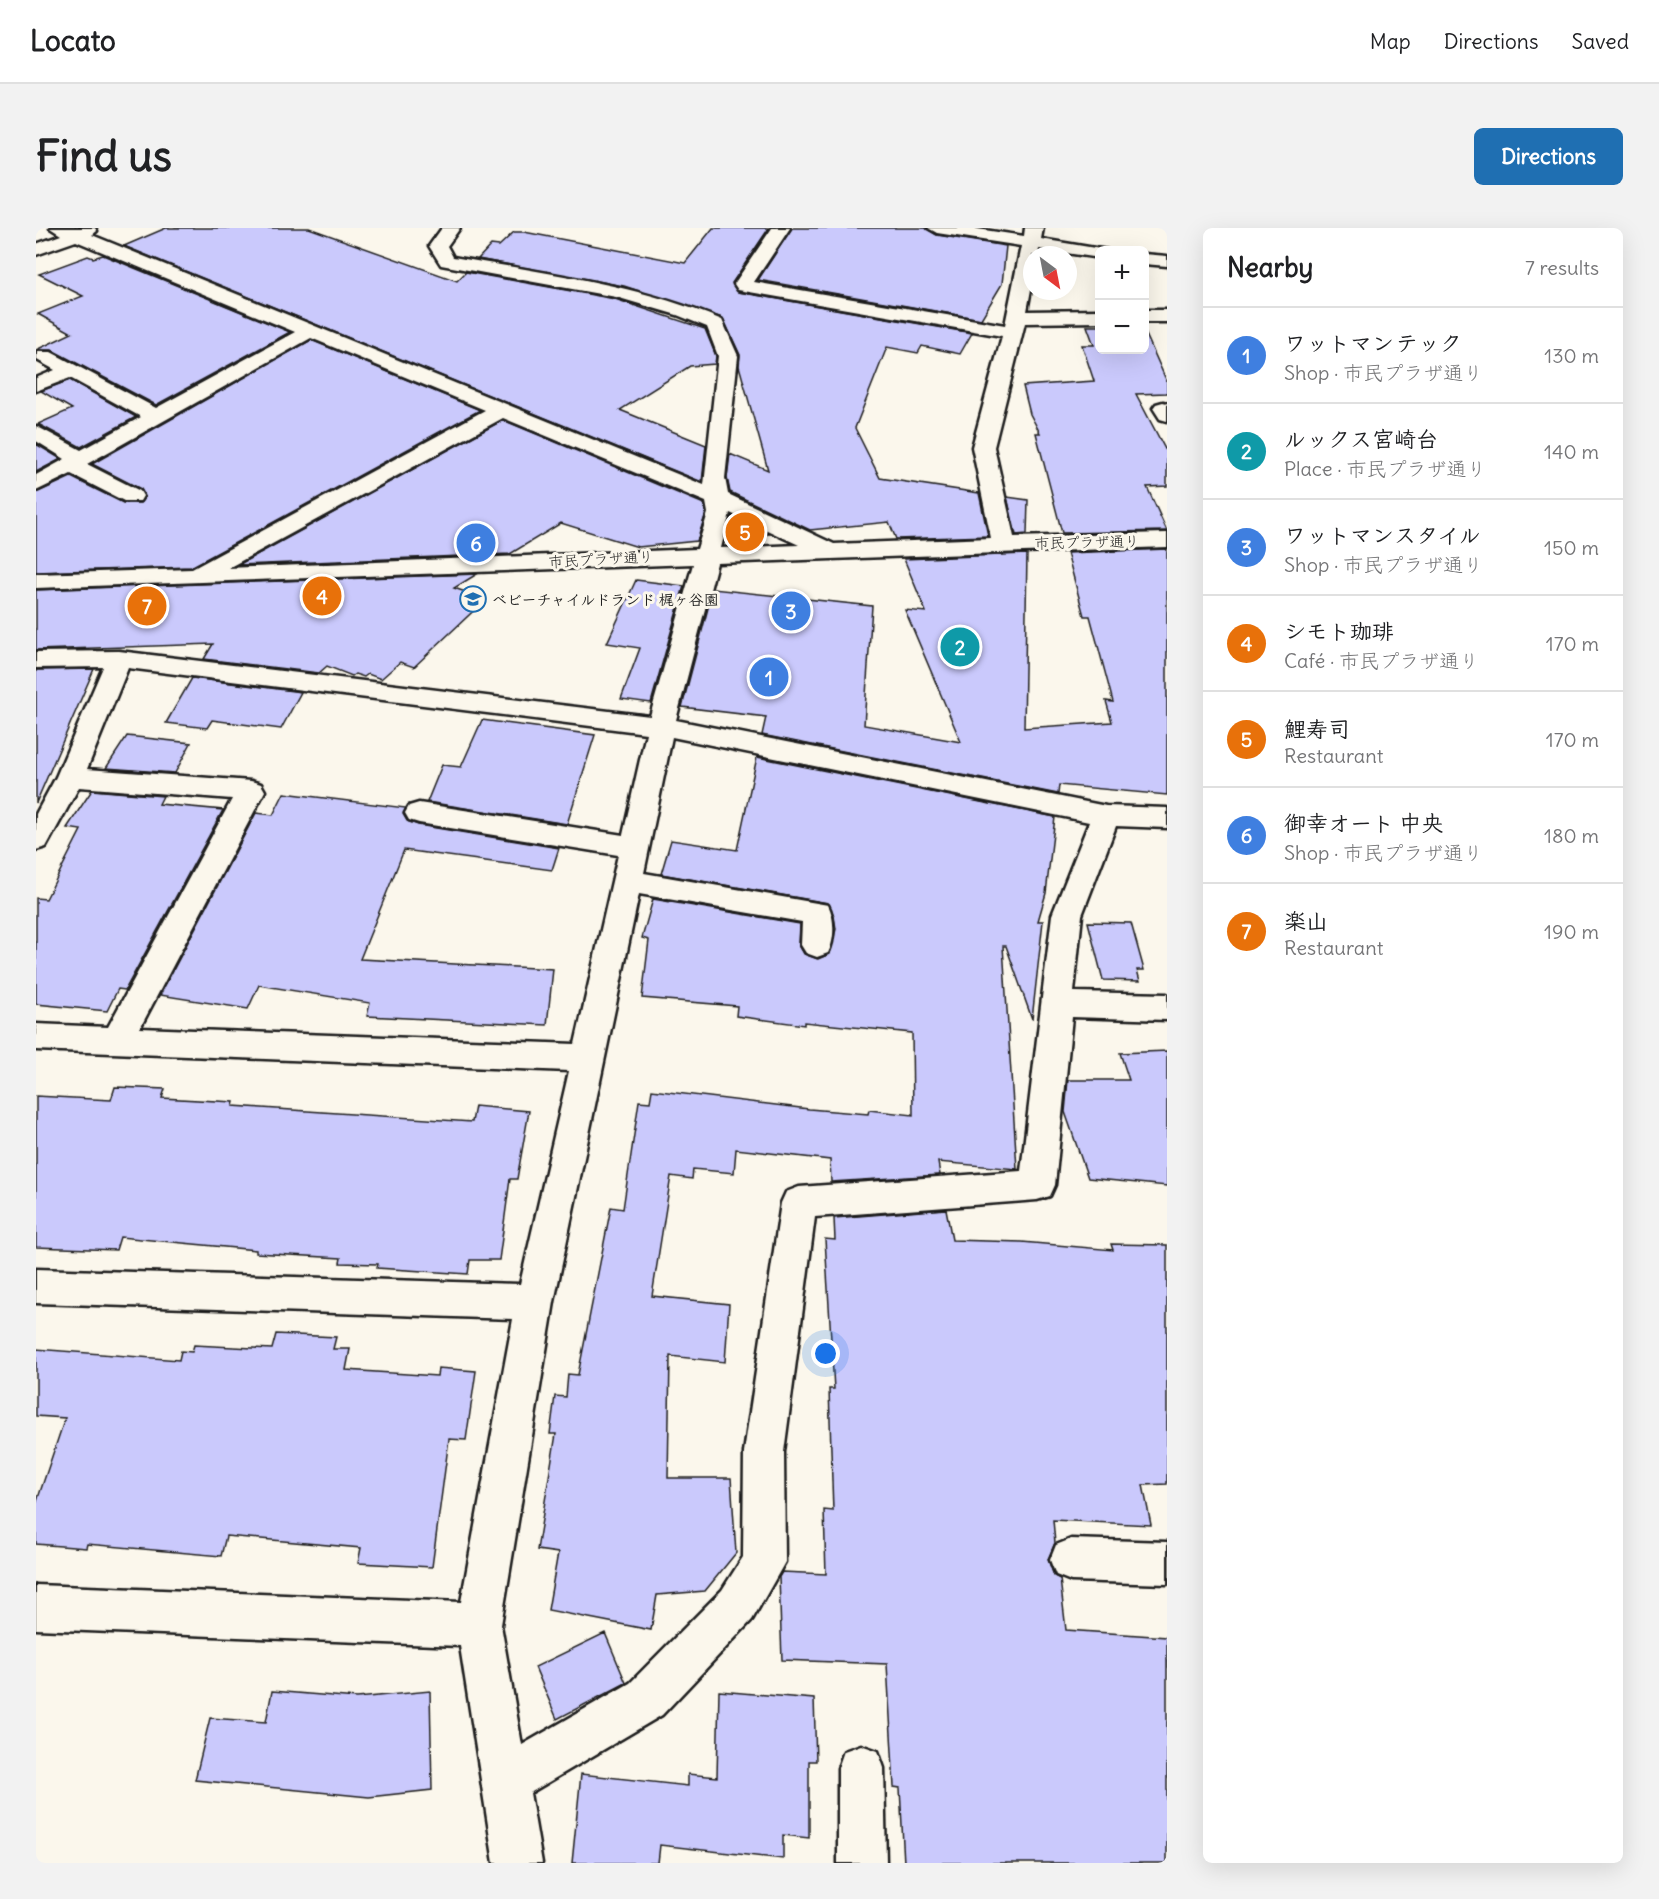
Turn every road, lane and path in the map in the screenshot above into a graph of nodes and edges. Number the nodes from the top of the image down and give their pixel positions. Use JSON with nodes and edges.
{"nodes":[{"id":1,"x":451,"y":228,"type":"edge"},
{"id":2,"x":781,"y":228,"type":"edge"},
{"id":3,"x":937,"y":228,"type":"edge"},
{"id":4,"x":77,"y":230,"type":"edge"},
{"id":5,"x":1031,"y":235,"type":"edge"},
{"id":6,"x":36,"y":250,"type":"edge"},
{"id":7,"x":1095,"y":252,"type":"edge"},
{"id":8,"x":1149,"y":259,"type":"edge"},
{"id":9,"x":1167,"y":261,"type":"edge"},
{"id":10,"x":1149,"y":316,"type":"edge"},
{"id":11,"x":1167,"y":316,"type":"edge"},
{"id":12,"x":1095,"y":317,"type":"edge"},
{"id":13,"x":1015,"y":325,"type":"junction"},
{"id":14,"x":310,"y":331,"type":"junction"},
{"id":15,"x":44,"y":356,"type":"dead end"},
{"id":16,"x":71,"y":370,"type":"junction"},
{"id":17,"x":37,"y":385,"type":"edge"},
{"id":18,"x":503,"y":409,"type":"junction"},
{"id":19,"x":157,"y":417,"type":"junction"},
{"id":20,"x":36,"y":432,"type":"edge"},
{"id":21,"x":76,"y":462,"type":"junction"},
{"id":22,"x":36,"y":484,"type":"edge"},
{"id":23,"x":132,"y":496,"type":"dead end"},
{"id":24,"x":717,"y":498,"type":"junction"},
{"id":25,"x":1167,"y":540,"type":"edge"},
{"id":26,"x":1004,"y":544,"type":"junction"},
{"id":27,"x":828,"y":550,"type":"junction"},
{"id":28,"x":710,"y":554,"type":"junction"},
{"id":29,"x":195,"y":577,"type":"junction"},
{"id":30,"x":36,"y":581,"type":"edge"},
{"id":31,"x":119,"y":659,"type":"junction"},
{"id":32,"x":36,"y":660,"type":"edge"},
{"id":33,"x":661,"y":726,"type":"junction"},
{"id":34,"x":70,"y":777,"type":"junction"},
{"id":35,"x":419,"y":813,"type":"dead end"},
{"id":36,"x":1106,"y":816,"type":"junction"},
{"id":37,"x":1167,"y":818,"type":"edge"},
{"id":38,"x":36,"y":840,"type":"edge"},
{"id":39,"x":631,"y":864,"type":"junction"},
{"id":40,"x":817,"y":945,"type":"dead end"},
{"id":41,"x":1057,"y":1004,"type":"junction"},
{"id":42,"x":1167,"y":1007,"type":"edge"},
{"id":43,"x":36,"y":1037,"type":"edge"},
{"id":44,"x":117,"y":1040,"type":"junction"},
{"id":45,"x":588,"y":1058,"type":"junction"},
{"id":46,"x":36,"y":1286,"type":"edge"},
{"id":47,"x":535,"y":1302,"type":"junction"},
{"id":48,"x":1071,"y":1560,"type":"dead end"},
{"id":49,"x":1167,"y":1563,"type":"edge"},
{"id":50,"x":36,"y":1607,"type":"edge"},
{"id":51,"x":479,"y":1625,"type":"junction"},
{"id":52,"x":861,"y":1768,"type":"dead end"},
{"id":53,"x":505,"y":1781,"type":"junction"},
{"id":54,"x":518,"y":1863,"type":"edge"},
{"id":55,"x":862,"y":1863,"type":"edge"}],
"edges":[{"from":1,"to":24,"type":"street"},
{"from":2,"to":13,"type":"street"},
{"from":3,"to":5,"type":"street"},
{"from":4,"to":6,"type":"street"},
{"from":4,"to":14,"type":"street"},
{"from":5,"to":7,"type":"street"},
{"from":5,"to":13,"type":"street"},
{"from":8,"to":9,"type":"street"},
{"from":10,"to":11,"type":"street"},
{"from":12,"to":13,"type":"street"},
{"from":13,"to":26,"type":"street"},
{"from":14,"to":18,"type":"street"},
{"from":14,"to":19,"type":"street"},
{"from":15,"to":16,"type":"street"},
{"from":16,"to":17,"type":"street"},
{"from":16,"to":19,"type":"street"},
{"from":18,"to":24,"type":"street"},
{"from":18,"to":29,"type":"street"},
{"from":19,"to":21,"type":"street"},
{"from":20,"to":21,"type":"street"},
{"from":21,"to":22,"type":"street"},
{"from":21,"to":23,"type":"street"},
{"from":24,"to":27,"type":"street"},
{"from":24,"to":28,"type":"street"},
{"from":25,"to":26,"type":"street","name":"市民プラザ通り"},
{"from":26,"to":27,"type":"street","name":"市民プラザ通り"},
{"from":27,"to":28,"type":"street","name":"市民プラザ通り"},
{"from":28,"to":29,"type":"street","name":"市民プラザ通り"},
{"from":28,"to":33,"type":"street"},
{"from":29,"to":30,"type":"street","name":"市民プラザ通り"},
{"from":31,"to":32,"type":"street"},
{"from":31,"to":33,"type":"street"},
{"from":31,"to":34,"type":"street"},
{"from":33,"to":36,"type":"street"},
{"from":33,"to":39,"type":"street"},
{"from":34,"to":38,"type":"street"},
{"from":34,"to":44,"type":"street"},
{"from":35,"to":39,"type":"street"},
{"from":36,"to":37,"type":"street"},
{"from":36,"to":41,"type":"street"},
{"from":39,"to":40,"type":"street"},
{"from":39,"to":45,"type":"street"},
{"from":41,"to":42,"type":"street"},
{"from":41,"to":53,"type":"street"},
{"from":43,"to":44,"type":"street"},
{"from":44,"to":45,"type":"street"},
{"from":45,"to":47,"type":"street"},
{"from":46,"to":47,"type":"street"},
{"from":47,"to":51,"type":"street"},
{"from":48,"to":49,"type":"street"},
{"from":50,"to":51,"type":"street"},
{"from":51,"to":53,"type":"street"},
{"from":52,"to":55,"type":"street"},
{"from":53,"to":54,"type":"street"}]}
